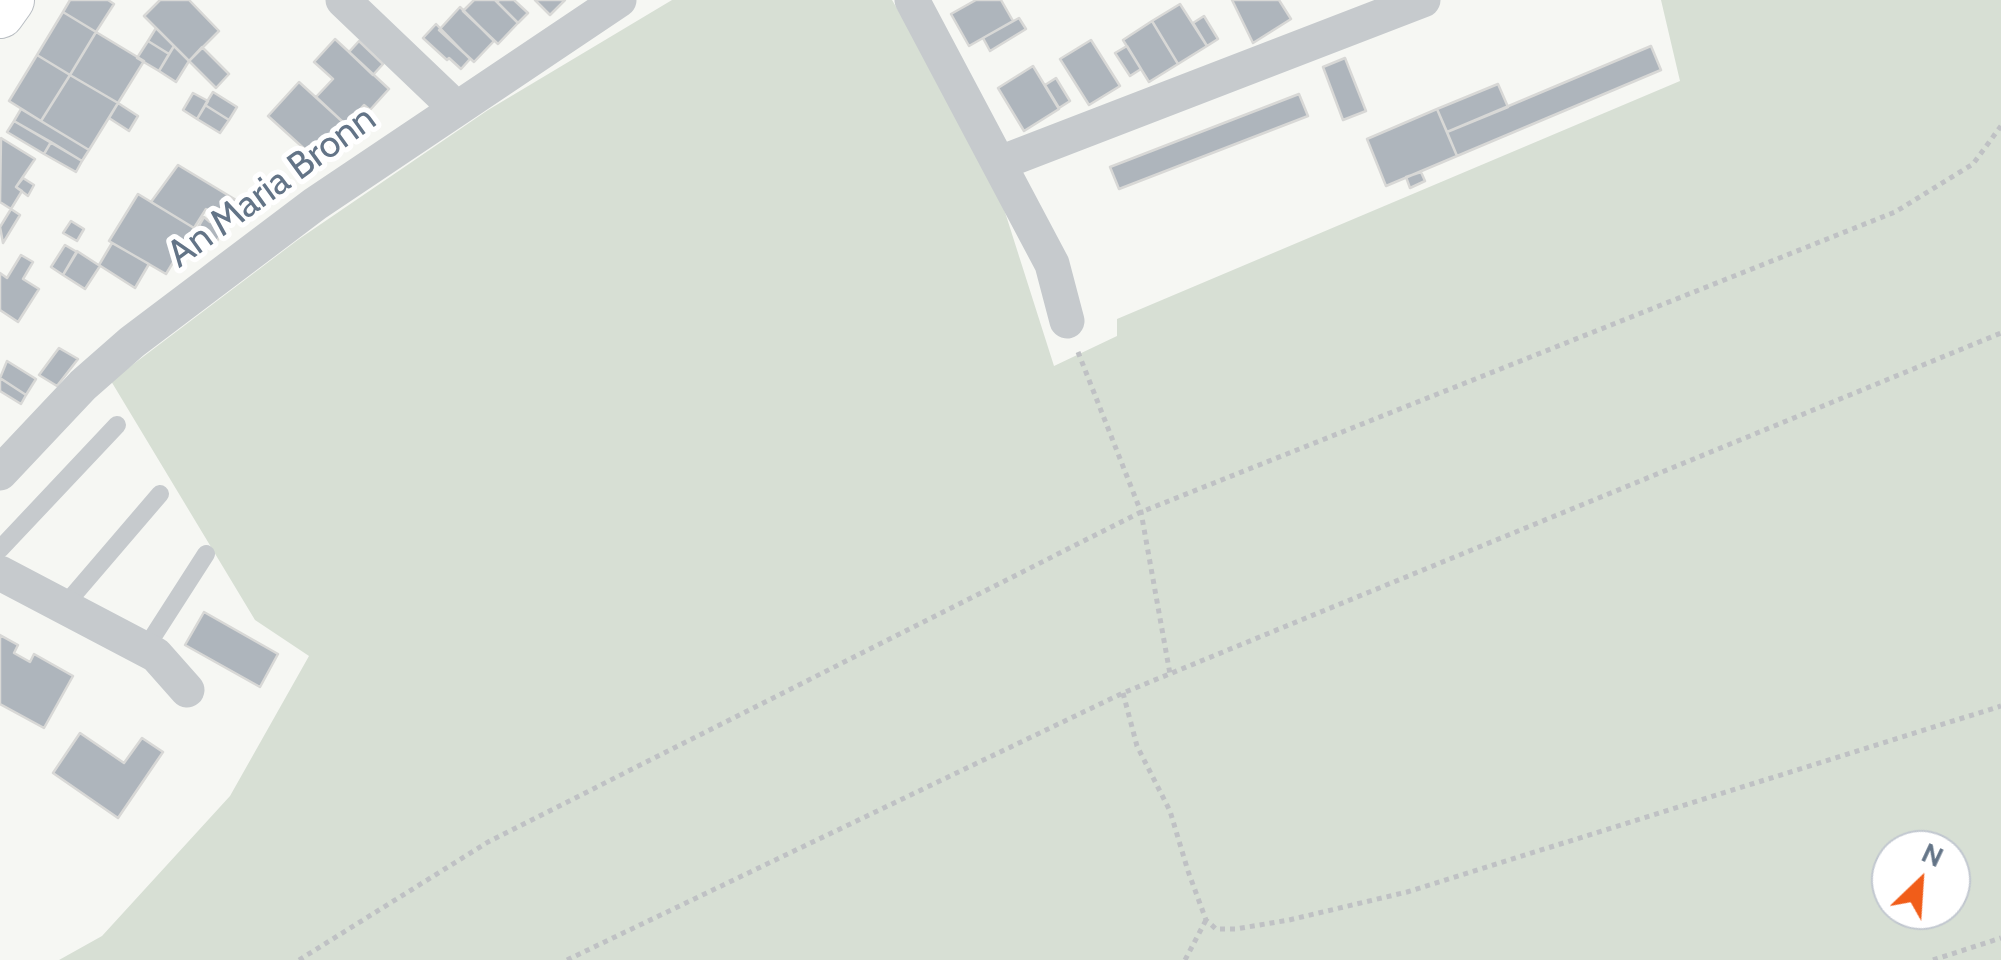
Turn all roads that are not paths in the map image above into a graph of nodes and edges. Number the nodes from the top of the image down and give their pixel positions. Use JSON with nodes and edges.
{"nodes":[{"id":1,"x":10,"y":0,"type":"edge"},
{"id":2,"x":343,"y":0,"type":"edge"},
{"id":3,"x":620,"y":0,"type":"edge"},
{"id":4,"x":912,"y":0,"type":"edge"},
{"id":5,"x":1423,"y":0,"type":"edge"},
{"id":6,"x":0,"y":14,"type":"edge"},
{"id":7,"x":456,"y":108,"type":"junction"},
{"id":8,"x":1000,"y":163,"type":"junction"},
{"id":9,"x":1067,"y":321,"type":"road end"},
{"id":10,"x":117,"y":425,"type":"dead end"},
{"id":11,"x":0,"y":474,"type":"edge"},
{"id":12,"x":160,"y":494,"type":"dead end"},
{"id":13,"x":0,"y":549,"type":"edge"},
{"id":14,"x":206,"y":554,"type":"dead end"},
{"id":15,"x":0,"y":573,"type":"edge"},
{"id":16,"x":64,"y":606,"type":"junction"},
{"id":17,"x":144,"y":649,"type":"junction"},
{"id":18,"x":187,"y":690,"type":"dead end"}],
"edges":[{"from":1,"to":6,"type":"main road"},
{"from":2,"to":7,"type":"street"},
{"from":3,"to":7,"type":"street","name":"An Maria Bronn"},
{"from":4,"to":8,"type":"street"},
{"from":5,"to":8,"type":"street"},
{"from":7,"to":11,"type":"street","name":"An Maria Bronn"},
{"from":8,"to":9,"type":"street"},
{"from":10,"to":13,"type":"lane"},
{"from":12,"to":16,"type":"lane"},
{"from":14,"to":17,"type":"lane"},
{"from":15,"to":16,"type":"street"},
{"from":16,"to":17,"type":"street"},
{"from":17,"to":18,"type":"street"}]}
